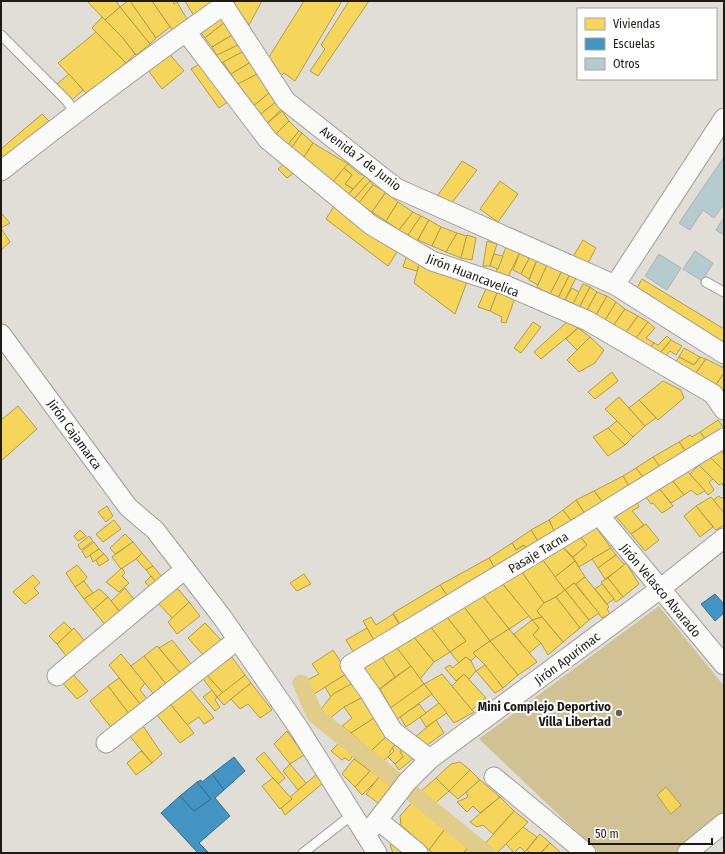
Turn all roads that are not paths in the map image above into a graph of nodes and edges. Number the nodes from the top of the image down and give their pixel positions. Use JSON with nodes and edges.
{"nodes":[{"id":1,"x":222,"y":3,"type":"edge"},
{"id":2,"x":186,"y":32,"type":"junction"},
{"id":3,"x":1,"y":35,"type":"edge"},
{"id":4,"x":75,"y":113,"type":"junction"},
{"id":5,"x":724,"y":118,"type":"edge"},
{"id":6,"x":1,"y":171,"type":"edge"},
{"id":7,"x":706,"y":282,"type":"dead end"},
{"id":8,"x":615,"y":285,"type":"junction"},
{"id":9,"x":724,"y":292,"type":"edge"},
{"id":10,"x":1,"y":334,"type":"edge"},
{"id":11,"x":724,"y":354,"type":"edge"},
{"id":12,"x":724,"y":410,"type":"edge"},
{"id":13,"x":724,"y":438,"type":"edge"},
{"id":14,"x":599,"y":515,"type":"junction"},
{"id":15,"x":724,"y":538,"type":"edge"},
{"id":16,"x":185,"y":569,"type":"junction"},
{"id":17,"x":660,"y":589,"type":"junction"},
{"id":18,"x":237,"y":640,"type":"junction"},
{"id":19,"x":724,"y":665,"type":"edge"},
{"id":20,"x":57,"y":676,"type":"dead end"},
{"id":21,"x":106,"y":743,"type":"dead end"},
{"id":22,"x":430,"y":759,"type":"junction"},
{"id":23,"x":494,"y":776,"type":"dead end"},
{"id":24,"x":353,"y":814,"type":"junction"},
{"id":25,"x":378,"y":820,"type":"junction"},
{"id":26,"x":724,"y":823,"type":"edge"},
{"id":27,"x":366,"y":835,"type":"junction"},
{"id":28,"x":303,"y":853,"type":"edge"},
{"id":29,"x":377,"y":853,"type":"edge"},
{"id":30,"x":418,"y":853,"type":"edge"},
{"id":31,"x":586,"y":853,"type":"edge"},
{"id":32,"x":687,"y":853,"type":"edge"}],
"edges":[{"from":1,"to":2,"type":"street"},
{"from":1,"to":8,"type":"street","name":"Avenida 7 de Junio"},
{"from":2,"to":4,"type":"street"},
{"from":2,"to":12,"type":"street","name":"Jirón Huancavelica"},
{"from":3,"to":4,"type":"lane"},
{"from":4,"to":6,"type":"street"},
{"from":5,"to":8,"type":"street"},
{"from":7,"to":9,"type":"lane"},
{"from":8,"to":11,"type":"street","name":"Avenida 7 de Junio"},
{"from":10,"to":16,"type":"street","name":"Jirón Cajamarca"},
{"from":13,"to":14,"type":"street","name":"Pasaje Tacna"},
{"from":14,"to":17,"type":"street","name":"Jirón Velasco Alvarado"},
{"from":14,"to":22,"type":"street","name":"Pasaje Tacna"},
{"from":15,"to":17,"type":"street","name":"Jirón Apurímac"},
{"from":16,"to":18,"type":"street","name":"Jirón Cajamarca"},
{"from":16,"to":20,"type":"street"},
{"from":17,"to":19,"type":"street","name":"Jirón Velasco Alvarado"},
{"from":17,"to":22,"type":"street","name":"Jirón Apurímac"},
{"from":18,"to":21,"type":"street"},
{"from":18,"to":24,"type":"street","name":"Jirón Cajamarca"},
{"from":22,"to":25,"type":"street","name":"Jirón Apurímac"},
{"from":23,"to":31,"type":"street"},
{"from":24,"to":27,"type":"street","name":"Jirón Cajamarca"},
{"from":24,"to":28,"type":"lane"},
{"from":25,"to":27,"type":"street","name":"Jirón Apurímac"},
{"from":25,"to":30,"type":"street"},
{"from":26,"to":32,"type":"street"},
{"from":27,"to":29,"type":"street","name":"Jirón Cajamarca"}]}
